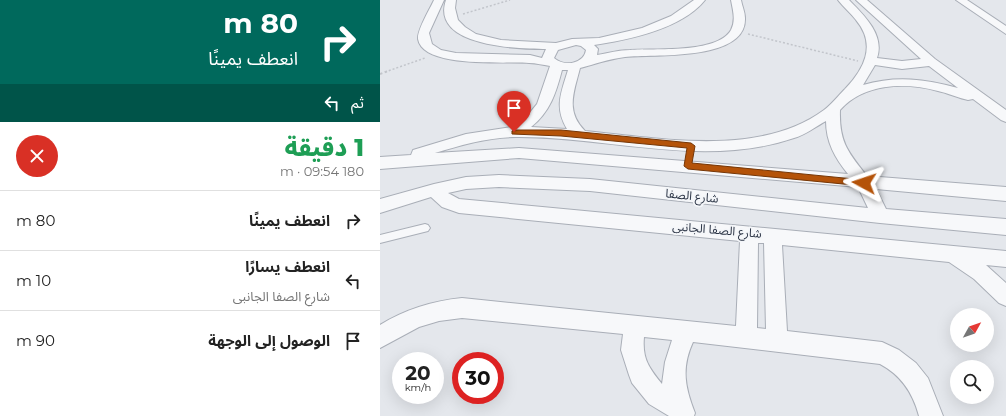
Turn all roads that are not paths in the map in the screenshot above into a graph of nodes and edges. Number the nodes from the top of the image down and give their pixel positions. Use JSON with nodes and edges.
{"nodes":[{"id":1,"x":439,"y":0,"type":"edge"},
{"id":2,"x":451,"y":0,"type":"edge"},
{"id":3,"x":700,"y":0,"type":"edge"},
{"id":4,"x":736,"y":0,"type":"edge"},
{"id":5,"x":843,"y":0,"type":"edge"},
{"id":6,"x":861,"y":0,"type":"edge"},
{"id":7,"x":961,"y":0,"type":"edge"},
{"id":8,"x":453,"y":21,"type":"junction"},
{"id":9,"x":1006,"y":31,"type":"edge"},
{"id":10,"x":424,"y":34,"type":"junction"},
{"id":11,"x":632,"y":35,"type":"junction"},
{"id":12,"x":488,"y":41,"type":"junction"},
{"id":13,"x":584,"y":43,"type":"junction"},
{"id":14,"x":558,"y":46,"type":"junction"},
{"id":15,"x":637,"y":53,"type":"junction"},
{"id":16,"x":470,"y":57,"type":"junction"},
{"id":17,"x":870,"y":62,"type":"junction"},
{"id":18,"x":931,"y":62,"type":"junction"},
{"id":19,"x":554,"y":64,"type":"junction"},
{"id":20,"x":580,"y":64,"type":"junction"},
{"id":21,"x":848,"y":97,"type":"junction"},
{"id":22,"x":986,"y":104,"type":"junction"},
{"id":23,"x":833,"y":110,"type":"junction"},
{"id":24,"x":1006,"y":117,"type":"edge"},
{"id":25,"x":514,"y":132,"type":"junction"},
{"id":26,"x":581,"y":136,"type":"junction"},
{"id":27,"x":691,"y":146,"type":"junction"},
{"id":28,"x":399,"y":162,"type":"junction"},
{"id":29,"x":380,"y":163,"type":"edge"},
{"id":30,"x":688,"y":166,"type":"junction"},
{"id":31,"x":864,"y":183,"type":"junction"},
{"id":32,"x":434,"y":190,"type":"junction"},
{"id":33,"x":1006,"y":194,"type":"edge"},
{"id":34,"x":380,"y":206,"type":"edge"},
{"id":35,"x":880,"y":216,"type":"junction"},
{"id":36,"x":1006,"y":227,"type":"edge"},
{"id":37,"x":425,"y":228,"type":"dead end"},
{"id":38,"x":748,"y":233,"type":"junction"},
{"id":39,"x":773,"y":236,"type":"junction"},
{"id":40,"x":380,"y":239,"type":"edge"},
{"id":41,"x":952,"y":254,"type":"junction"},
{"id":42,"x":1006,"y":259,"type":"edge"},
{"id":43,"x":1006,"y":296,"type":"edge"},
{"id":44,"x":634,"y":325,"type":"junction"},
{"id":45,"x":687,"y":332,"type":"junction"},
{"id":46,"x":380,"y":337,"type":"edge"},
{"id":47,"x":746,"y":338,"type":"junction"},
{"id":48,"x":777,"y":342,"type":"junction"},
{"id":49,"x":683,"y":412,"type":"edge"},
{"id":50,"x":931,"y":416,"type":"edge"}],
"edges":[{"from":1,"to":10,"type":"street"},
{"from":2,"to":8,"type":"street"},
{"from":3,"to":11,"type":"street"},
{"from":4,"to":15,"type":"street"},
{"from":5,"to":17,"type":"street"},
{"from":6,"to":18,"type":"street"},
{"from":7,"to":9,"type":"street"},
{"from":8,"to":10,"type":"street"},
{"from":8,"to":12,"type":"street"},
{"from":10,"to":16,"type":"street"},
{"from":11,"to":13,"type":"street"},
{"from":11,"to":15,"type":"street"},
{"from":12,"to":14,"type":"street"},
{"from":12,"to":16,"type":"street"},
{"from":13,"to":14,"type":"street"},
{"from":13,"to":20,"type":"street"},
{"from":14,"to":19,"type":"street"},
{"from":15,"to":20,"type":"street"},
{"from":16,"to":19,"type":"street"},
{"from":17,"to":18,"type":"street"},
{"from":17,"to":21,"type":"street"},
{"from":18,"to":22,"type":"street"},
{"from":19,"to":20,"type":"street"},
{"from":19,"to":25,"type":"street"},
{"from":20,"to":26,"type":"street"},
{"from":21,"to":22,"type":"street"},
{"from":21,"to":23,"type":"street"},
{"from":22,"to":24,"type":"street"},
{"from":23,"to":27,"type":"street"},
{"from":23,"to":31,"type":"street"},
{"from":25,"to":26,"type":"street"},
{"from":25,"to":28,"type":"street"},
{"from":26,"to":27,"type":"street"},
{"from":27,"to":30,"type":"street"},
{"from":28,"to":29,"type":"street"},
{"from":28,"to":30,"type":"street"},
{"from":30,"to":31,"type":"street"},
{"from":31,"to":33,"type":"street"},
{"from":31,"to":35,"type":"street"},
{"from":32,"to":34,"type":"street","name":"شارع الصفا"},
{"from":32,"to":35,"type":"street","name":"شارع الصفا"},
{"from":32,"to":38,"type":"street","name":"شارع الصفا الجانبى"},
{"from":35,"to":36,"type":"street","name":"شارع الصفا"},
{"from":37,"to":40,"type":"lane"},
{"from":38,"to":39,"type":"street","name":"شارع الصفا الجانبى"},
{"from":38,"to":47,"type":"street"},
{"from":39,"to":41,"type":"street","name":"شارع الصفا الجانبى"},
{"from":39,"to":48,"type":"street"},
{"from":41,"to":42,"type":"street","name":"شارع الصفا الجانبى"},
{"from":41,"to":43,"type":"street"},
{"from":44,"to":45,"type":"street"},
{"from":44,"to":46,"type":"street"},
{"from":44,"to":49,"type":"street"},
{"from":45,"to":47,"type":"street"},
{"from":45,"to":49,"type":"street"},
{"from":47,"to":48,"type":"street"},
{"from":48,"to":50,"type":"street"}]}
